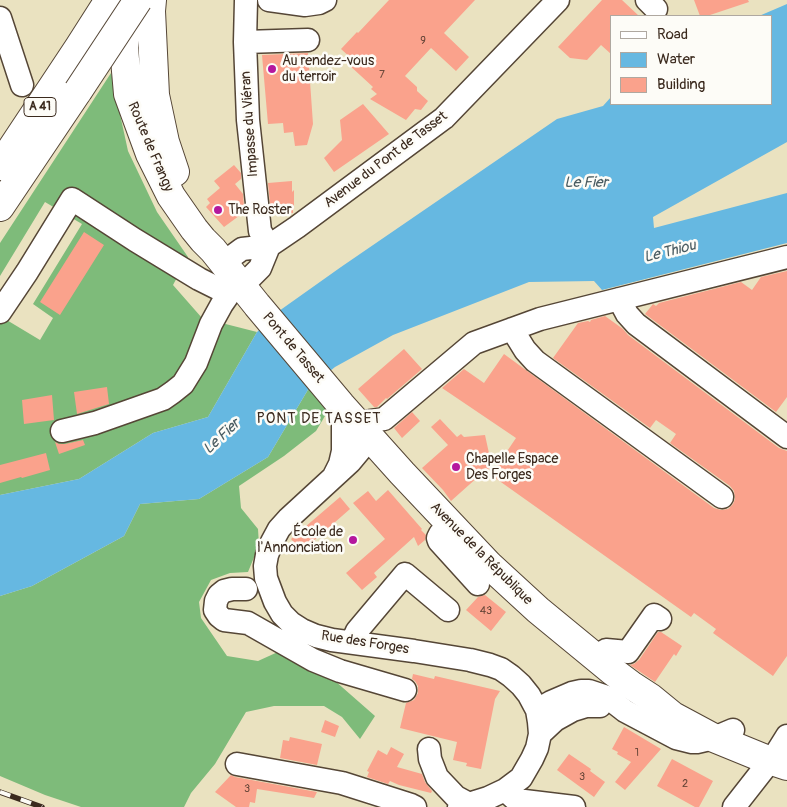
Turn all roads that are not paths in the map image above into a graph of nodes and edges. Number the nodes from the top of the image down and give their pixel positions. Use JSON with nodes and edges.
{"nodes":[{"id":1,"x":109,"y":0,"type":"edge"},
{"id":2,"x":126,"y":0,"type":"edge"},
{"id":3,"x":138,"y":0,"type":"edge"},
{"id":4,"x":152,"y":0,"type":"edge"},
{"id":5,"x":246,"y":0,"type":"edge"},
{"id":6,"x":269,"y":0,"type":"edge"},
{"id":7,"x":325,"y":0,"type":"edge"},
{"id":8,"x":558,"y":0,"type":"edge"},
{"id":9,"x":0,"y":18,"type":"edge"},
{"id":10,"x":308,"y":40,"type":"dead end"},
{"id":11,"x":245,"y":42,"type":"junction"},
{"id":12,"x":22,"y":85,"type":"dead end"},
{"id":13,"x":0,"y":166,"type":"edge"},
{"id":14,"x":0,"y":207,"type":"edge"},
{"id":15,"x":269,"y":246,"type":"junction"},
{"id":16,"x":218,"y":256,"type":"junction"},
{"id":17,"x":787,"y":257,"type":"edge"},
{"id":18,"x":243,"y":295,"type":"junction"},
{"id":19,"x":619,"y":299,"type":"junction"},
{"id":20,"x":0,"y":312,"type":"edge"},
{"id":21,"x":512,"y":329,"type":"junction"},
{"id":22,"x":335,"y":398,"type":"junction"},
{"id":23,"x":62,"y":431,"type":"dead end"},
{"id":24,"x":366,"y":433,"type":"junction"},
{"id":25,"x":787,"y":437,"type":"edge"},
{"id":26,"x":332,"y":479,"type":"junction"},
{"id":27,"x":722,"y":497,"type":"dead end"},
{"id":28,"x":451,"y":526,"type":"junction"},
{"id":29,"x":478,"y":584,"type":"dead end"},
{"id":30,"x":246,"y":589,"type":"dead end"},
{"id":31,"x":448,"y":610,"type":"dead end"},
{"id":32,"x":660,"y":619,"type":"dead end"},
{"id":33,"x":348,"y":642,"type":"junction"},
{"id":34,"x":606,"y":650,"type":"dead end"},
{"id":35,"x":340,"y":671,"type":"junction"},
{"id":36,"x":406,"y":690,"type":"dead end"},
{"id":37,"x":537,"y":710,"type":"junction"},
{"id":38,"x":625,"y":711,"type":"junction"},
{"id":39,"x":540,"y":734,"type":"junction"},
{"id":40,"x":723,"y":734,"type":"junction"},
{"id":41,"x":429,"y":749,"type":"dead end"},
{"id":42,"x":781,"y":755,"type":"edge"},
{"id":43,"x":238,"y":764,"type":"dead end"},
{"id":44,"x":505,"y":790,"type":"junction"},
{"id":45,"x":464,"y":805,"type":"edge"},
{"id":46,"x":416,"y":807,"type":"edge"},
{"id":47,"x":574,"y":807,"type":"edge"},
{"id":48,"x":734,"y":807,"type":"edge"}],
"edges":[{"from":1,"to":13,"type":"main road","number":"A 41"},
{"from":2,"to":16,"type":"main road","name":"Route de Frangy"},
{"from":3,"to":14,"type":"main road","number":"A 41","bridge":true},
{"from":4,"to":16,"type":"main road","name":"Route de Frangy"},
{"from":5,"to":11,"type":"street","name":"Impasse du Viéran"},
{"from":6,"to":7,"type":"street"},
{"from":8,"to":15,"type":"street","name":"Avenue du Pont de Tasset"},
{"from":9,"to":12,"type":"street"},
{"from":10,"to":11,"type":"street"},
{"from":11,"to":15,"type":"street","name":"Impasse du Viéran"},
{"from":15,"to":16,"type":"street","name":"Avenue du Pont de Tasset"},
{"from":15,"to":18,"type":"street"},
{"from":16,"to":18,"type":"main road","name":"Route de Frangy"},
{"from":17,"to":19,"type":"street"},
{"from":18,"to":20,"type":"street"},
{"from":18,"to":22,"type":"main road","name":"Pont de Tasset"},
{"from":18,"to":23,"type":"street"},
{"from":19,"to":21,"type":"street"},
{"from":19,"to":25,"type":"street"},
{"from":21,"to":24,"type":"street"},
{"from":21,"to":27,"type":"street"},
{"from":22,"to":24,"type":"main road","name":"Avenue de la République"},
{"from":22,"to":26,"type":"street","name":"Rue des Forges"},
{"from":24,"to":26,"type":"street","name":"Rue des Forges"},
{"from":24,"to":28,"type":"main road","name":"Avenue de la République"},
{"from":26,"to":33,"type":"street","name":"Rue des Forges"},
{"from":28,"to":29,"type":"street"},
{"from":28,"to":40,"type":"main road","name":"Avenue de la République"},
{"from":30,"to":35,"type":"street"},
{"from":31,"to":33,"type":"street"},
{"from":32,"to":34,"type":"street"},
{"from":33,"to":35,"type":"street"},
{"from":33,"to":37,"type":"street","name":"Rue des Forges"},
{"from":35,"to":36,"type":"street"},
{"from":37,"to":38,"type":"street"},
{"from":37,"to":39,"type":"street"},
{"from":38,"to":39,"type":"street"},
{"from":38,"to":40,"type":"street"},
{"from":39,"to":44,"type":"street"},
{"from":40,"to":42,"type":"main road","name":"Avenue de la République"},
{"from":41,"to":45,"type":"street"},
{"from":42,"to":48,"type":"street"},
{"from":43,"to":46,"type":"street"},
{"from":44,"to":45,"type":"street"},
{"from":44,"to":47,"type":"street"}]}
